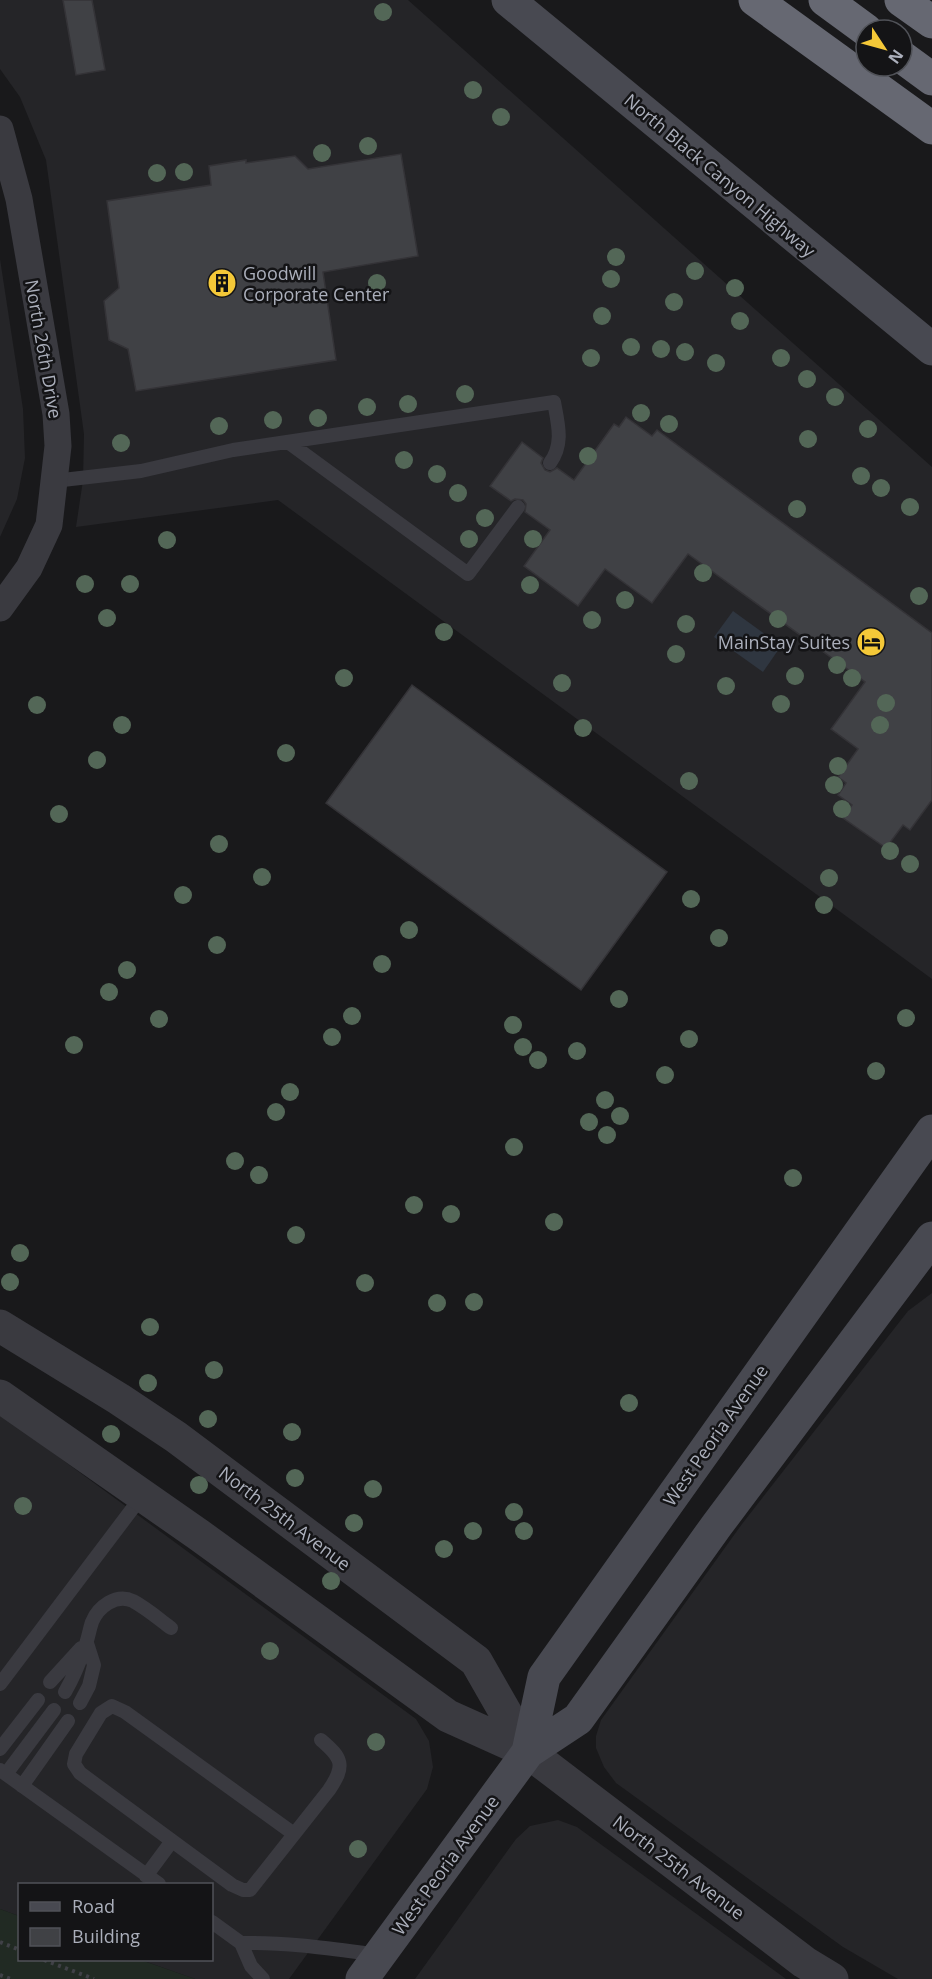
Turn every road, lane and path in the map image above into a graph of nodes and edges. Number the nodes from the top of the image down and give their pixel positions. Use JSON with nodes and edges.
{"nodes":[{"id":1,"x":508,"y":0,"type":"edge"},
{"id":2,"x":755,"y":0,"type":"edge"},
{"id":3,"x":825,"y":0,"type":"edge"},
{"id":4,"x":901,"y":0,"type":"edge"},
{"id":5,"x":854,"y":21,"type":"edge"},
{"id":6,"x":932,"y":22,"type":"edge"},
{"id":7,"x":914,"y":66,"type":"edge"},
{"id":8,"x":932,"y":79,"type":"edge"},
{"id":9,"x":932,"y":128,"type":"edge"},
{"id":10,"x":0,"y":129,"type":"edge"},
{"id":11,"x":932,"y":349,"type":"edge"},
{"id":12,"x":288,"y":442,"type":"junction"},
{"id":13,"x":550,"y":463,"type":"dead end"},
{"id":14,"x":54,"y":481,"type":"junction"},
{"id":15,"x":518,"y":507,"type":"dead end"},
{"id":16,"x":0,"y":608,"type":"edge"},
{"id":17,"x":932,"y":1131,"type":"edge"},
{"id":18,"x":932,"y":1238,"type":"edge"},
{"id":19,"x":0,"y":1326,"type":"edge"},
{"id":20,"x":0,"y":1396,"type":"edge"},
{"id":21,"x":142,"y":1496,"type":"junction"},
{"id":22,"x":171,"y":1628,"type":"dead end"},
{"id":23,"x":87,"y":1642,"type":"junction"},
{"id":24,"x":50,"y":1682,"type":"dead end"},
{"id":25,"x":0,"y":1684,"type":"edge"},
{"id":26,"x":65,"y":1692,"type":"dead end"},
{"id":27,"x":38,"y":1700,"type":"dead end"},
{"id":28,"x":80,"y":1703,"type":"dead end"},
{"id":29,"x":54,"y":1710,"type":"dead end"},
{"id":30,"x":68,"y":1721,"type":"dead end"},
{"id":31,"x":321,"y":1740,"type":"dead end"},
{"id":32,"x":0,"y":1749,"type":"edge"},
{"id":33,"x":528,"y":1752,"type":"junction"},
{"id":34,"x":3,"y":1772,"type":"edge"},
{"id":35,"x":22,"y":1786,"type":"junction"},
{"id":36,"x":294,"y":1834,"type":"junction"},
{"id":37,"x":172,"y":1841,"type":"junction"},
{"id":38,"x":146,"y":1876,"type":"junction"},
{"id":39,"x":157,"y":1883,"type":"edge"},
{"id":40,"x":213,"y":1923,"type":"edge"},
{"id":41,"x":0,"y":1942,"type":"edge"},
{"id":42,"x":241,"y":1943,"type":"junction"},
{"id":43,"x":18,"y":1949,"type":"edge"},
{"id":44,"x":49,"y":1961,"type":"edge"},
{"id":45,"x":371,"y":1967,"type":"edge"},
{"id":46,"x":0,"y":1975,"type":"edge"},
{"id":47,"x":11,"y":1979,"type":"edge"},
{"id":48,"x":94,"y":1979,"type":"edge"},
{"id":49,"x":263,"y":1979,"type":"edge"},
{"id":50,"x":832,"y":1979,"type":"edge"}],
"edges":[{"from":1,"to":11,"type":"main road","name":"North Black Canyon Highway"},
{"from":2,"to":9,"type":"highway"},
{"from":3,"to":5,"type":"highway"},
{"from":4,"to":6,"type":"highway"},
{"from":7,"to":8,"type":"highway"},
{"from":10,"to":14,"type":"street","name":"North 26th Drive"},
{"from":12,"to":13,"type":"lane"},
{"from":12,"to":14,"type":"lane"},
{"from":12,"to":15,"type":"lane"},
{"from":14,"to":16,"type":"street","name":"North 26th Drive"},
{"from":17,"to":33,"type":"main road","name":"West Peoria Avenue"},
{"from":18,"to":33,"type":"main road","name":"West Peoria Avenue"},
{"from":19,"to":33,"type":"street","name":"North 25th Avenue"},
{"from":20,"to":21,"type":"street","name":"North 25th Avenue"},
{"from":21,"to":25,"type":"lane"},
{"from":21,"to":33,"type":"street","name":"North 25th Avenue"},
{"from":22,"to":23,"type":"lane"},
{"from":23,"to":24,"type":"lane"},
{"from":23,"to":26,"type":"lane"},
{"from":23,"to":28,"type":"lane"},
{"from":27,"to":32,"type":"lane"},
{"from":29,"to":34,"type":"lane"},
{"from":30,"to":35,"type":"lane"},
{"from":31,"to":36,"type":"lane"},
{"from":33,"to":45,"type":"main road","name":"West Peoria Avenue"},
{"from":33,"to":50,"type":"street","name":"North 25th Avenue"},
{"from":34,"to":35,"type":"lane"},
{"from":35,"to":38,"type":"lane"},
{"from":36,"to":37,"type":"lane"},
{"from":36,"to":37,"type":"lane"},
{"from":37,"to":38,"type":"lane"},
{"from":38,"to":39,"type":"lane"},
{"from":40,"to":42,"type":"lane"},
{"from":41,"to":43,"type":"path"},
{"from":42,"to":45,"type":"lane"},
{"from":42,"to":49,"type":"lane"},
{"from":44,"to":48,"type":"path"},
{"from":46,"to":47,"type":"path"}]}
